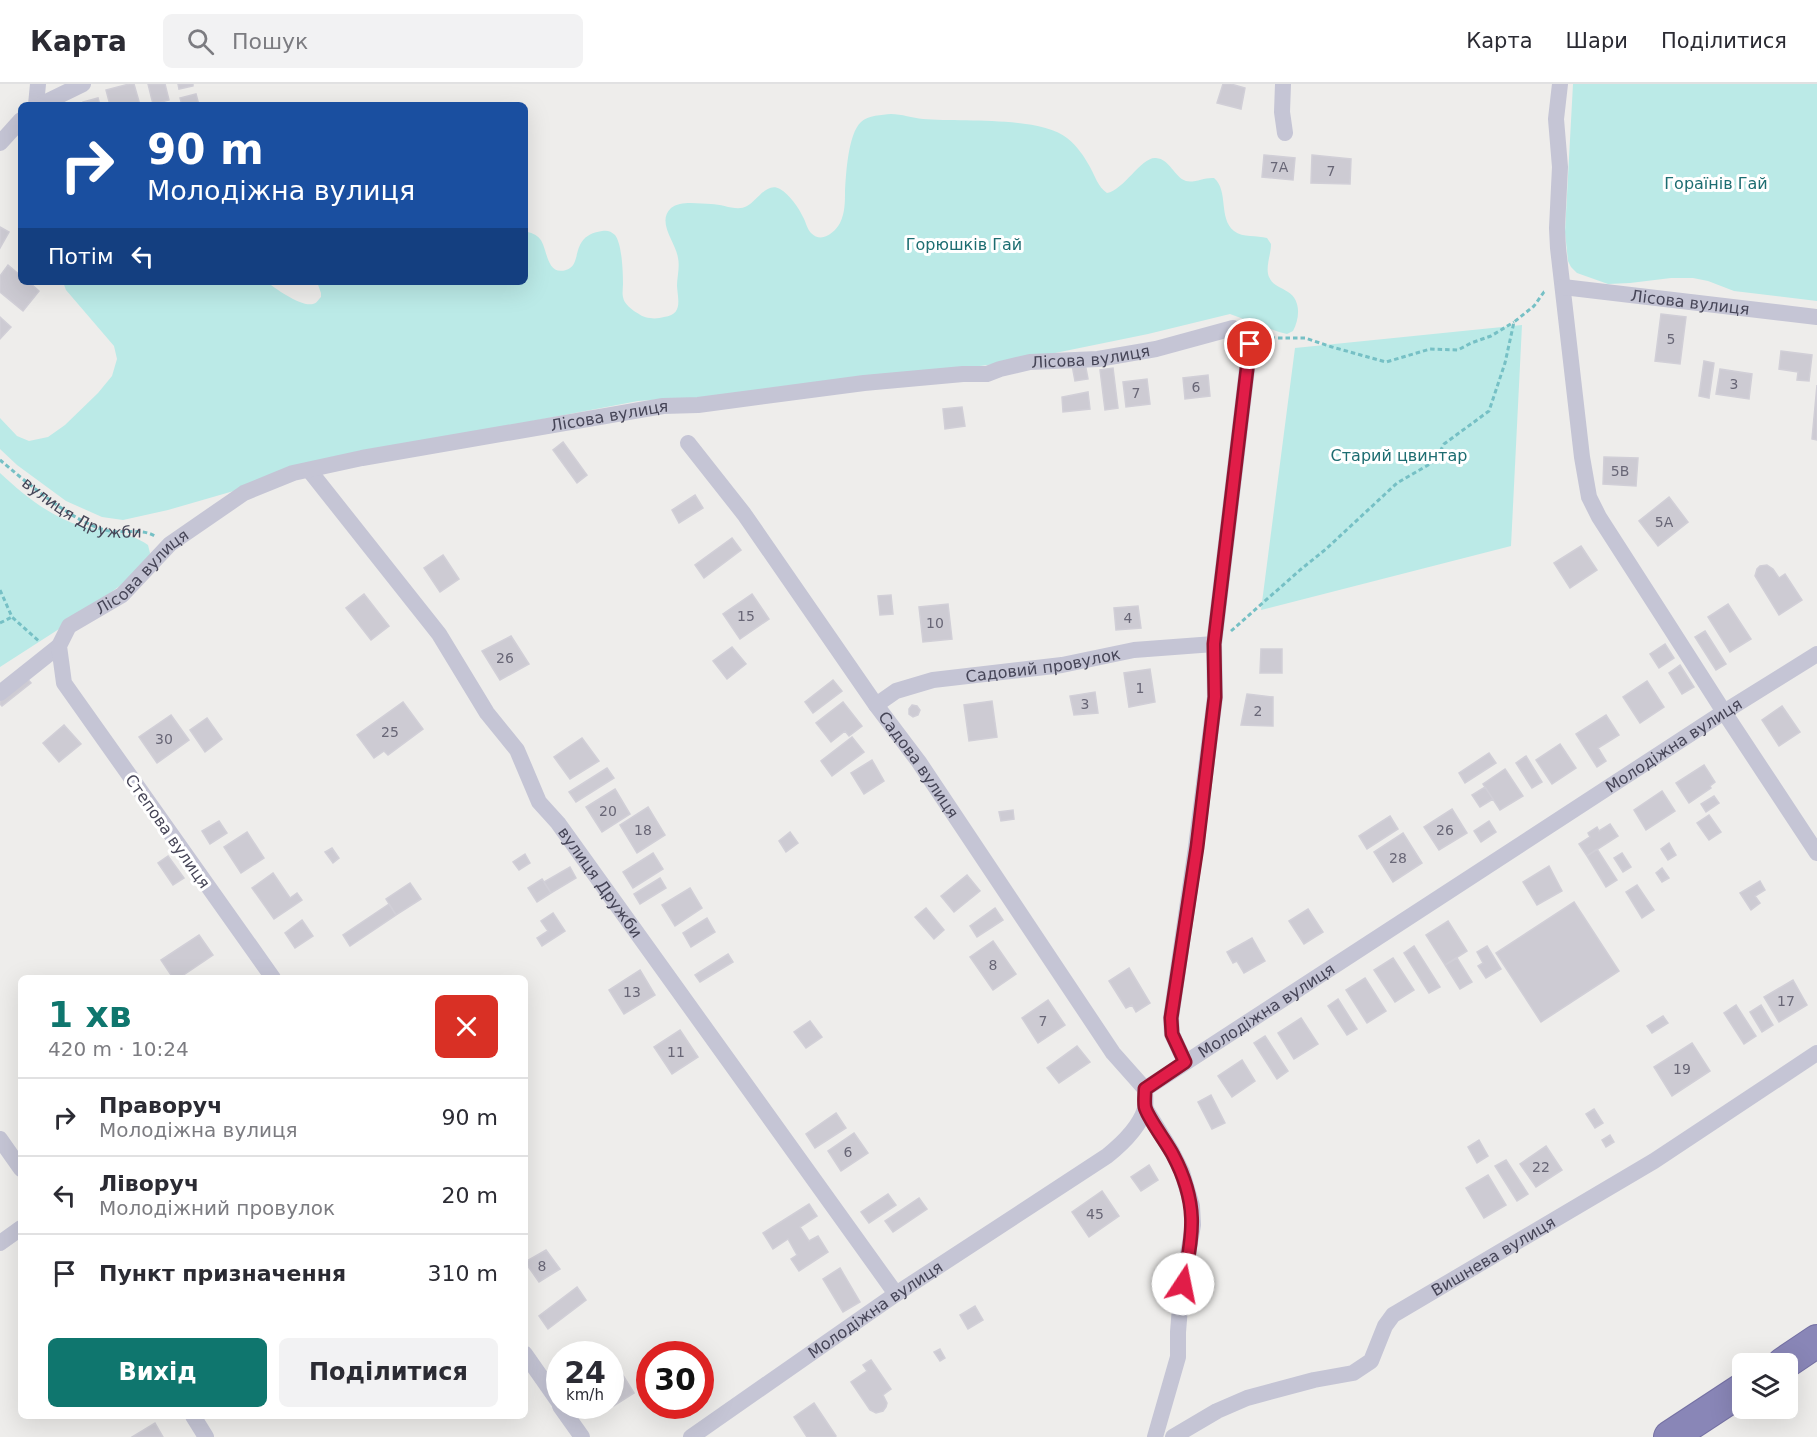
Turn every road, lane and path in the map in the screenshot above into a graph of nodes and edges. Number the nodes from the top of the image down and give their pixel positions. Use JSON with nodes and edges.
{"nodes":[{"id":1,"x":38,"y":84,"type":"edge"},
{"id":2,"x":83,"y":84,"type":"edge"},
{"id":3,"x":1283,"y":84,"type":"edge"},
{"id":4,"x":1560,"y":84,"type":"edge"},
{"id":5,"x":38,"y":102,"type":"edge"},
{"id":6,"x":44,"y":102,"type":"edge"},
{"id":7,"x":18,"y":123,"type":"edge"},
{"id":8,"x":1285,"y":133,"type":"dead end"},
{"id":9,"x":0,"y":143,"type":"edge"},
{"id":10,"x":1563,"y":287,"type":"junction"},
{"id":11,"x":1817,"y":317,"type":"edge"},
{"id":12,"x":1514,"y":322,"type":"junction"},
{"id":13,"x":1249,"y":341,"type":"junction"},
{"id":14,"x":688,"y":443,"type":"dead end"},
{"id":15,"x":0,"y":460,"type":"edge"},
{"id":16,"x":309,"y":470,"type":"junction"},
{"id":17,"x":170,"y":544,"type":"junction"},
{"id":18,"x":0,"y":590,"type":"edge"},
{"id":19,"x":12,"y":617,"type":"junction"},
{"id":20,"x":0,"y":623,"type":"edge"},
{"id":21,"x":1214,"y":644,"type":"junction"},
{"id":22,"x":59,"y":646,"type":"junction"},
{"id":23,"x":1817,"y":654,"type":"edge"},
{"id":24,"x":0,"y":693,"type":"edge"},
{"id":25,"x":876,"y":705,"type":"junction"},
{"id":26,"x":1724,"y":712,"type":"junction"},
{"id":27,"x":1817,"y":853,"type":"edge"},
{"id":28,"x":271,"y":975,"type":"edge"},
{"id":29,"x":1817,"y":1053,"type":"edge"},
{"id":30,"x":1185,"y":1062,"type":"junction"},
{"id":31,"x":1145,"y":1089,"type":"junction"},
{"id":32,"x":1145,"y":1108,"type":"junction"},
{"id":33,"x":0,"y":1139,"type":"edge"},
{"id":34,"x":18,"y":1165,"type":"edge"},
{"id":35,"x":18,"y":1230,"type":"edge"},
{"id":36,"x":0,"y":1243,"type":"edge"},
{"id":37,"x":896,"y":1294,"type":"junction"},
{"id":38,"x":1817,"y":1341,"type":"edge"},
{"id":39,"x":1798,"y":1354,"type":"edge"},
{"id":40,"x":528,"y":1358,"type":"edge"},
{"id":41,"x":546,"y":1385,"type":"edge"},
{"id":42,"x":1732,"y":1396,"type":"edge"},
{"id":43,"x":195,"y":1419,"type":"edge"},
{"id":44,"x":570,"y":1419,"type":"edge"},
{"id":45,"x":206,"y":1437,"type":"edge"},
{"id":46,"x":582,"y":1437,"type":"edge"},
{"id":47,"x":692,"y":1437,"type":"edge"},
{"id":48,"x":1155,"y":1437,"type":"edge"},
{"id":49,"x":1173,"y":1437,"type":"edge"},
{"id":50,"x":1670,"y":1437,"type":"edge"}],
"edges":[{"from":1,"to":5,"type":"street"},
{"from":2,"to":6,"type":"street"},
{"from":3,"to":8,"type":"street"},
{"from":4,"to":10,"type":"street"},
{"from":7,"to":9,"type":"street"},
{"from":10,"to":11,"type":"street","name":"Лісова вулиця"},
{"from":10,"to":12,"type":"path"},
{"from":10,"to":26,"type":"street"},
{"from":12,"to":13,"type":"path"},
{"from":12,"to":21,"type":"path"},
{"from":13,"to":16,"type":"street","name":"Лісова вулиця"},
{"from":13,"to":21,"type":"street"},
{"from":14,"to":25,"type":"street","name":"Садова вулиця"},
{"from":15,"to":17,"type":"path","name":"вулиця Дружби"},
{"from":16,"to":17,"type":"street","name":"Лісова вулиця"},
{"from":16,"to":37,"type":"street","name":"вулиця Дружби"},
{"from":17,"to":22,"type":"street","name":"Лісова вулиця"},
{"from":18,"to":19,"type":"path"},
{"from":19,"to":20,"type":"path"},
{"from":19,"to":22,"type":"path"},
{"from":21,"to":25,"type":"street","name":"Садовий провулок"},
{"from":21,"to":30,"type":"street"},
{"from":22,"to":24,"type":"street","name":"Лісова вулиця"},
{"from":22,"to":28,"type":"street","name":"Степова вулиця"},
{"from":23,"to":26,"type":"street","name":"Молодіжна вулиця"},
{"from":25,"to":31,"type":"street","name":"Садова вулиця"},
{"from":26,"to":27,"type":"street"},
{"from":26,"to":30,"type":"street","name":"Молодіжна вулиця"},
{"from":29,"to":49,"type":"street","name":"Вишнева вулиця"},
{"from":30,"to":31,"type":"street","name":"Молодіжна вулиця"},
{"from":31,"to":32,"type":"street"},
{"from":32,"to":37,"type":"street","name":"Молодіжна вулиця"},
{"from":32,"to":48,"type":"street"},
{"from":33,"to":34,"type":"street"},
{"from":35,"to":36,"type":"street"},
{"from":37,"to":47,"type":"street","name":"Молодіжна вулиця"},
{"from":38,"to":39,"type":"highway"},
{"from":40,"to":41,"type":"street"},
{"from":42,"to":50,"type":"highway"},
{"from":43,"to":45,"type":"street"},
{"from":44,"to":46,"type":"street"}]}
